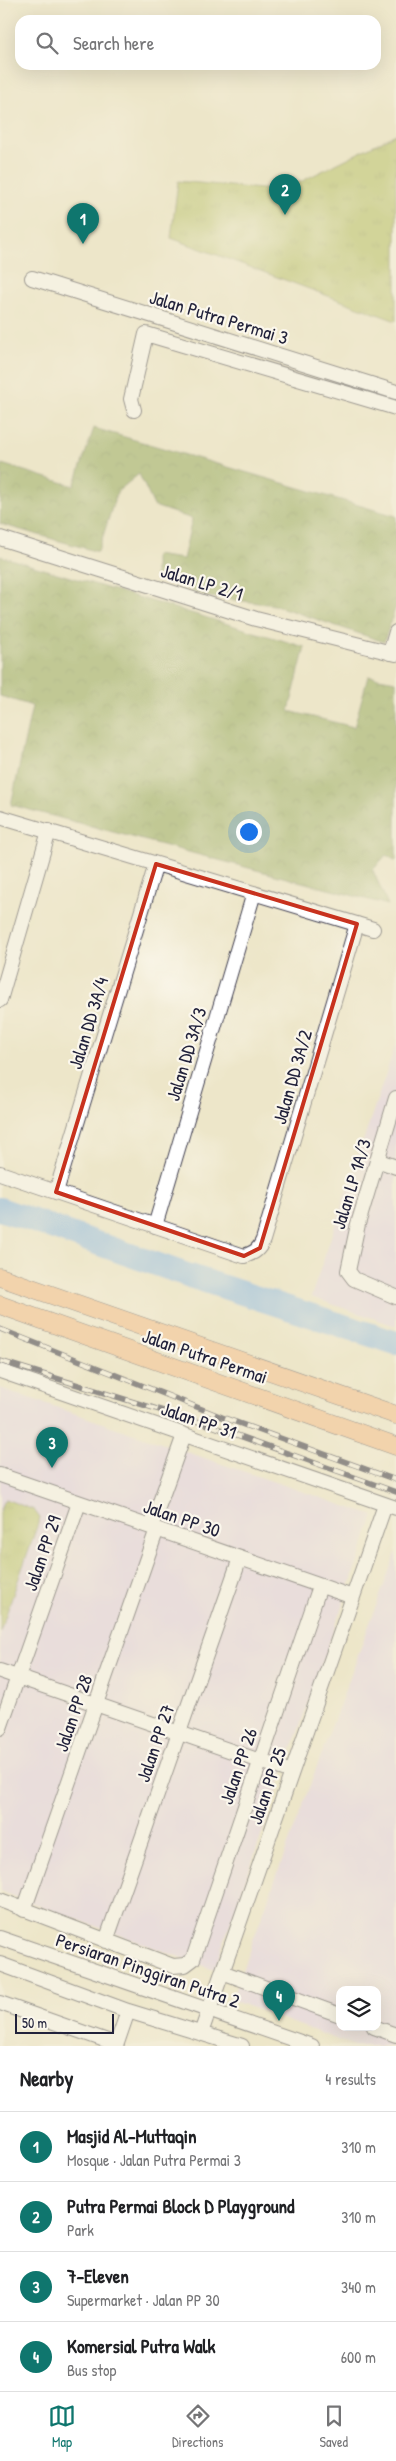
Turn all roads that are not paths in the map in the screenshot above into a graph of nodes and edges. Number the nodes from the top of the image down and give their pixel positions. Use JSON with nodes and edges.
{"nodes":[{"id":1,"x":32,"y":278,"type":"dead end"},
{"id":2,"x":396,"y":392,"type":"edge"},
{"id":3,"x":396,"y":408,"type":"edge"},
{"id":4,"x":134,"y":410,"type":"dead end"},
{"id":5,"x":0,"y":538,"type":"edge"},
{"id":6,"x":396,"y":632,"type":"edge"},
{"id":7,"x":393,"y":654,"type":"edge"},
{"id":8,"x":0,"y":816,"type":"edge"},
{"id":9,"x":49,"y":831,"type":"junction"},
{"id":10,"x":156,"y":864,"type":"junction"},
{"id":11,"x":254,"y":893,"type":"junction"},
{"id":12,"x":357,"y":924,"type":"junction"},
{"id":13,"x":373,"y":929,"type":"dead end"},
{"id":14,"x":0,"y":1000,"type":"edge"},
{"id":15,"x":396,"y":1098,"type":"edge"},
{"id":16,"x":377,"y":1160,"type":"junction"},
{"id":17,"x":396,"y":1167,"type":"edge"},
{"id":18,"x":0,"y":1173,"type":"edge"},
{"id":19,"x":56,"y":1192,"type":"junction"},
{"id":20,"x":155,"y":1226,"type":"junction"},
{"id":21,"x":0,"y":1265,"type":"edge"},
{"id":22,"x":0,"y":1277,"type":"edge"},
{"id":23,"x":396,"y":1297,"type":"edge"},
{"id":24,"x":0,"y":1305,"type":"edge"},
{"id":25,"x":186,"y":1342,"type":"junction"},
{"id":26,"x":0,"y":1371,"type":"edge"},
{"id":27,"x":396,"y":1414,"type":"edge"},
{"id":28,"x":184,"y":1435,"type":"junction"},
{"id":29,"x":396,"y":1446,"type":"edge"},
{"id":30,"x":0,"y":1475,"type":"edge"},
{"id":31,"x":79,"y":1503,"type":"junction"},
{"id":32,"x":390,"y":1506,"type":"edge"},
{"id":33,"x":154,"y":1528,"type":"junction"},
{"id":34,"x":240,"y":1558,"type":"junction"},
{"id":35,"x":320,"y":1586,"type":"junction"},
{"id":36,"x":353,"y":1597,"type":"junction"},
{"id":37,"x":0,"y":1671,"type":"edge"},
{"id":38,"x":18,"y":1677,"type":"junction"},
{"id":39,"x":96,"y":1704,"type":"junction"},
{"id":40,"x":0,"y":1728,"type":"edge"},
{"id":41,"x":179,"y":1733,"type":"junction"},
{"id":42,"x":260,"y":1760,"type":"junction"},
{"id":43,"x":292,"y":1772,"type":"junction"},
{"id":44,"x":0,"y":1900,"type":"edge"},
{"id":45,"x":24,"y":1910,"type":"junction"},
{"id":46,"x":0,"y":1938,"type":"edge"},
{"id":47,"x":106,"y":1941,"type":"junction"},
{"id":48,"x":0,"y":1964,"type":"edge"},
{"id":49,"x":222,"y":1972,"type":"junction"},
{"id":50,"x":0,"y":2003,"type":"edge"},
{"id":51,"x":128,"y":2011,"type":"junction"},
{"id":52,"x":208,"y":2011,"type":"junction"},
{"id":53,"x":336,"y":2014,"type":"edge"},
{"id":54,"x":381,"y":2030,"type":"edge"},
{"id":55,"x":201,"y":2033,"type":"junction"},
{"id":56,"x":396,"y":2035,"type":"edge"},
{"id":57,"x":116,"y":2045,"type":"edge"},
{"id":58,"x":242,"y":2046,"type":"edge"},
{"id":59,"x":312,"y":2046,"type":"edge"}],
"edges":[{"from":1,"to":2,"type":"street","name":"Jalan Putra Permai 3"},
{"from":3,"to":4,"type":"street"},
{"from":5,"to":7,"type":"street","name":"Jalan LP 2/1"},
{"from":6,"to":7,"type":"street"},
{"from":8,"to":9,"type":"street"},
{"from":9,"to":10,"type":"street"},
{"from":9,"to":14,"type":"street"},
{"from":10,"to":11,"type":"street"},
{"from":10,"to":19,"type":"street","name":"Jalan DD 3A/4"},
{"from":11,"to":12,"type":"street"},
{"from":11,"to":20,"type":"street","name":"Jalan DD 3A/3"},
{"from":12,"to":13,"type":"street"},
{"from":12,"to":20,"type":"street","name":"Jalan DD 3A/2"},
{"from":15,"to":16,"type":"street","name":"Jalan LP 1A/3"},
{"from":16,"to":17,"type":"street"},
{"from":16,"to":23,"type":"street","name":"Jalan LP 1A/3"},
{"from":18,"to":19,"type":"street"},
{"from":19,"to":20,"type":"street"},
{"from":21,"to":25,"type":"main road"},
{"from":22,"to":25,"type":"main road","name":"Jalan Putra Permai"},
{"from":24,"to":29,"type":"main road","name":"Jalan Putra Permai"},
{"from":25,"to":27,"type":"main road","name":"Jalan Putra Permai"},
{"from":26,"to":28,"type":"street","name":"Jalan PP 31"},
{"from":28,"to":32,"type":"street","name":"Jalan PP 31"},
{"from":28,"to":33,"type":"street","name":"Jalan PP 28"},
{"from":30,"to":31,"type":"street","name":"Jalan PP 30"},
{"from":31,"to":33,"type":"street","name":"Jalan PP 30"},
{"from":31,"to":38,"type":"street","name":"Jalan PP 29"},
{"from":32,"to":36,"type":"street","name":"Jalan PP 25"},
{"from":33,"to":34,"type":"street","name":"Jalan PP 30"},
{"from":33,"to":39,"type":"street","name":"Jalan PP 28"},
{"from":34,"to":35,"type":"street","name":"Jalan PP 30"},
{"from":34,"to":41,"type":"street","name":"Jalan PP 27"},
{"from":35,"to":36,"type":"street","name":"Jalan PP 30"},
{"from":35,"to":42,"type":"street","name":"Jalan PP 26"},
{"from":36,"to":43,"type":"street","name":"Jalan PP 25"},
{"from":37,"to":38,"type":"street"},
{"from":38,"to":39,"type":"street"},
{"from":38,"to":40,"type":"street","name":"Jalan PP 29"},
{"from":39,"to":41,"type":"street"},
{"from":39,"to":45,"type":"street","name":"Jalan PP 28"},
{"from":41,"to":42,"type":"street"},
{"from":41,"to":47,"type":"street","name":"Jalan PP 27"},
{"from":42,"to":43,"type":"street"},
{"from":42,"to":47,"type":"street","name":"Jalan PP 26"},
{"from":43,"to":49,"type":"street","name":"Jalan PP 25"},
{"from":44,"to":45,"type":"street"},
{"from":45,"to":47,"type":"street"},
{"from":46,"to":52,"type":"street","name":"Persiaran Pinggiran Putra 2"},
{"from":48,"to":51,"type":"street"},
{"from":49,"to":52,"type":"street","name":"Jalan PP 25"},
{"from":49,"to":53,"type":"street"},
{"from":50,"to":57,"type":"street"},
{"from":51,"to":55,"type":"street"},
{"from":51,"to":57,"type":"street"},
{"from":52,"to":55,"type":"street","name":"Jalan PP 25"},
{"from":52,"to":59,"type":"street","name":"Persiaran Pinggiran Putra 2"},
{"from":54,"to":56,"type":"street"},
{"from":55,"to":58,"type":"street"}]}
